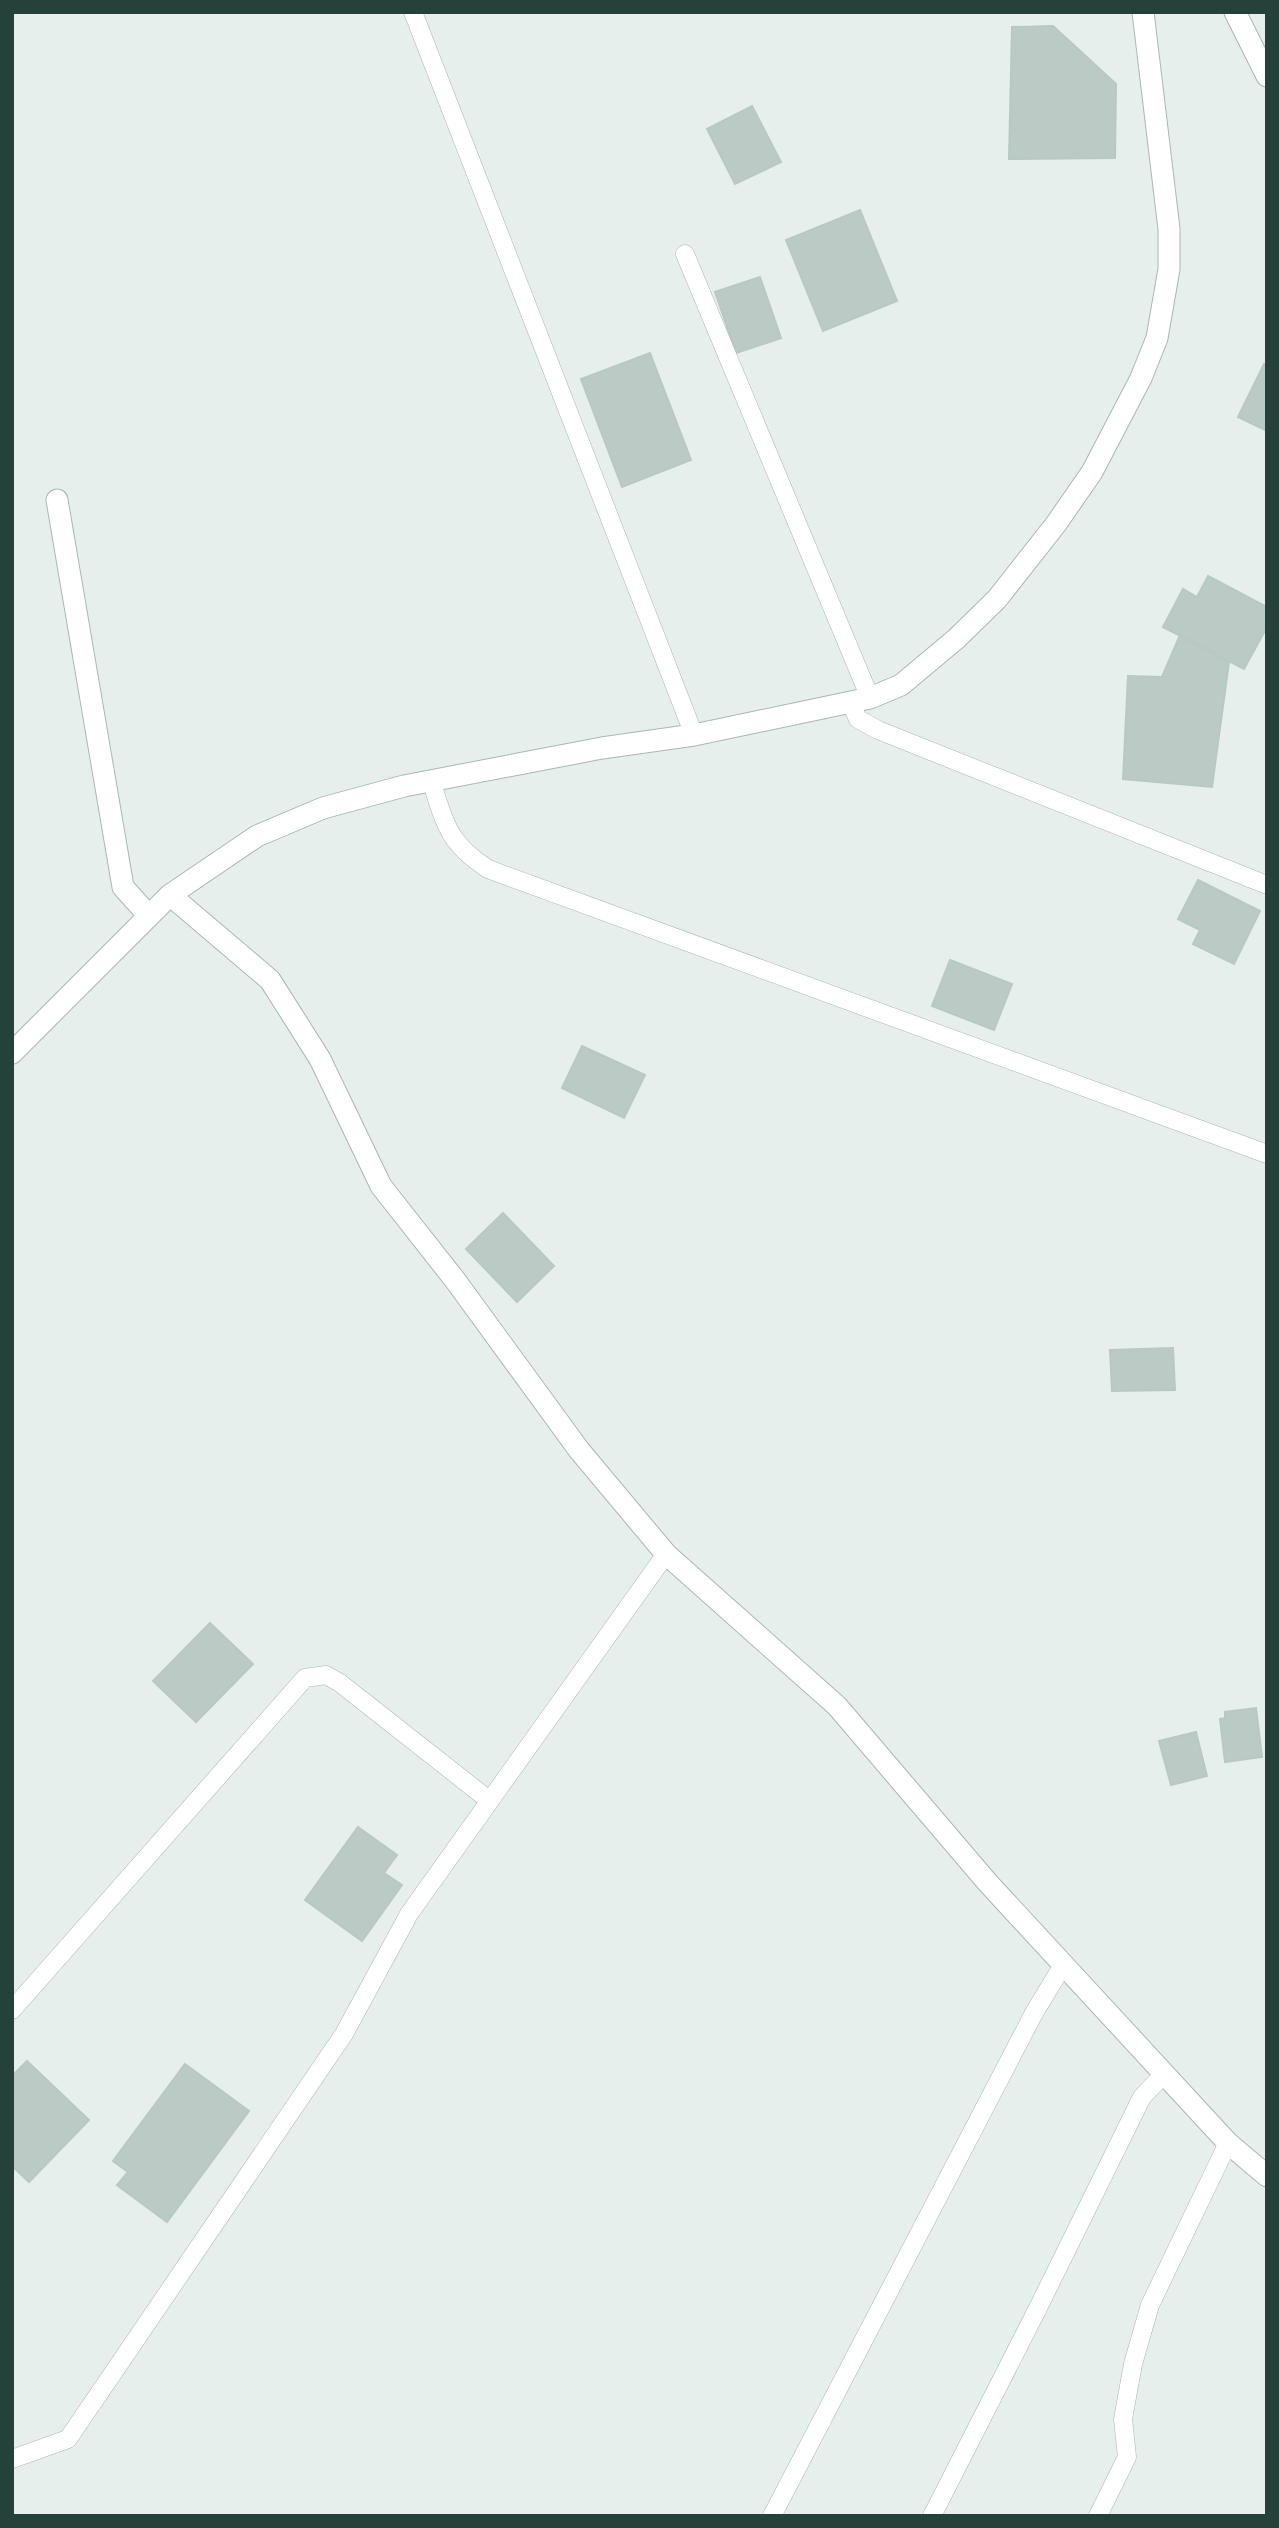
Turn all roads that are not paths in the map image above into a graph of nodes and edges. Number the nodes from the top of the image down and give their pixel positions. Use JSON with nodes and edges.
{"nodes":[{"id":1,"x":413,"y":12,"type":"edge"},
{"id":2,"x":1143,"y":12,"type":"edge"},
{"id":3,"x":1235,"y":12,"type":"edge"},
{"id":4,"x":1267,"y":76,"type":"edge"},
{"id":5,"x":685,"y":254,"type":"dead end"},
{"id":6,"x":57,"y":500,"type":"dead end"},
{"id":7,"x":860,"y":700,"type":"junction"},
{"id":8,"x":694,"y":735,"type":"junction"},
{"id":9,"x":431,"y":780,"type":"junction"},
{"id":10,"x":1267,"y":885,"type":"edge"},
{"id":11,"x":170,"y":895,"type":"junction"},
{"id":12,"x":149,"y":916,"type":"junction"},
{"id":13,"x":12,"y":1054,"type":"edge"},
{"id":14,"x":1267,"y":1154,"type":"edge"},
{"id":15,"x":666,"y":1554,"type":"junction"},
{"id":16,"x":490,"y":1801,"type":"junction"},
{"id":17,"x":1063,"y":1965,"type":"junction"},
{"id":18,"x":12,"y":2010,"type":"edge"},
{"id":19,"x":1164,"y":2074,"type":"junction"},
{"id":20,"x":1228,"y":2143,"type":"junction"},
{"id":21,"x":1267,"y":2176,"type":"edge"},
{"id":22,"x":12,"y":2459,"type":"edge"},
{"id":23,"x":772,"y":2516,"type":"edge"},
{"id":24,"x":932,"y":2516,"type":"edge"},
{"id":25,"x":1098,"y":2516,"type":"edge"}],
"edges":[{"from":1,"to":8,"type":"lane"},
{"from":2,"to":7,"type":"street"},
{"from":3,"to":4,"type":"street"},
{"from":5,"to":7,"type":"lane"},
{"from":6,"to":12,"type":"street"},
{"from":7,"to":8,"type":"street"},
{"from":7,"to":10,"type":"lane"},
{"from":8,"to":9,"type":"street"},
{"from":9,"to":11,"type":"street"},
{"from":9,"to":14,"type":"lane"},
{"from":11,"to":12,"type":"street"},
{"from":11,"to":15,"type":"street"},
{"from":12,"to":13,"type":"street"},
{"from":15,"to":16,"type":"lane"},
{"from":15,"to":17,"type":"street"},
{"from":16,"to":18,"type":"lane"},
{"from":16,"to":22,"type":"lane"},
{"from":17,"to":19,"type":"street"},
{"from":17,"to":23,"type":"lane"},
{"from":19,"to":20,"type":"street"},
{"from":19,"to":24,"type":"lane"},
{"from":20,"to":21,"type":"street"},
{"from":20,"to":25,"type":"lane"}]}
